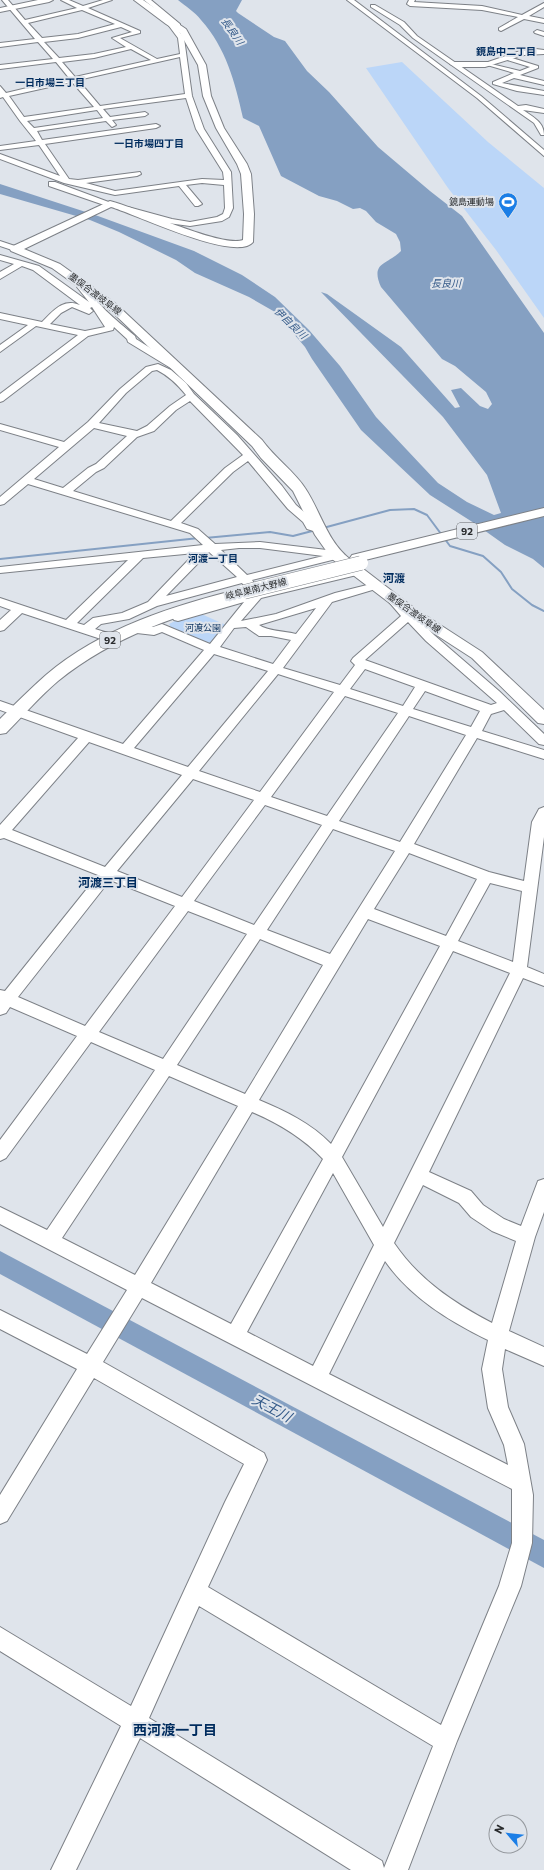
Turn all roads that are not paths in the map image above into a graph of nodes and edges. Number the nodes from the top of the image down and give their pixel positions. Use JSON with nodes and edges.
{"nodes":[{"id":1,"x":5,"y":0,"type":"edge"},
{"id":2,"x":49,"y":0,"type":"edge"},
{"id":3,"x":64,"y":0,"type":"edge"},
{"id":4,"x":109,"y":0,"type":"edge"},
{"id":5,"x":138,"y":0,"type":"edge"},
{"id":6,"x":147,"y":0,"type":"edge"},
{"id":7,"x":350,"y":0,"type":"edge"},
{"id":8,"x":483,"y":0,"type":"edge"},
{"id":9,"x":367,"y":1,"type":"edge"},
{"id":10,"x":413,"y":2,"type":"edge"},
{"id":11,"x":543,"y":6,"type":"edge"},
{"id":12,"x":12,"y":8,"type":"junction"},
{"id":13,"x":83,"y":8,"type":"junction"},
{"id":14,"x":482,"y":8,"type":"junction"},
{"id":15,"x":0,"y":10,"type":"edge"},
{"id":16,"x":409,"y":10,"type":"dead end"},
{"id":17,"x":404,"y":16,"type":"dead end"},
{"id":18,"x":525,"y":17,"type":"junction"},
{"id":19,"x":23,"y":22,"type":"junction"},
{"id":20,"x":168,"y":22,"type":"junction"},
{"id":21,"x":399,"y":22,"type":"junction"},
{"id":22,"x":544,"y":22,"type":"edge"},
{"id":23,"x":120,"y":25,"type":"junction"},
{"id":24,"x":388,"y":29,"type":"junction"},
{"id":25,"x":502,"y":29,"type":"dead end"},
{"id":26,"x":183,"y":31,"type":"junction"},
{"id":27,"x":536,"y":32,"type":"dead end"},
{"id":28,"x":544,"y":34,"type":"edge"},
{"id":29,"x":39,"y":40,"type":"junction"},
{"id":30,"x":180,"y":42,"type":"junction"},
{"id":31,"x":0,"y":45,"type":"edge"},
{"id":32,"x":132,"y":47,"type":"junction"},
{"id":33,"x":544,"y":52,"type":"edge"},
{"id":34,"x":182,"y":55,"type":"junction"},
{"id":35,"x":444,"y":57,"type":"junction"},
{"id":36,"x":506,"y":58,"type":"junction"},
{"id":37,"x":57,"y":60,"type":"junction"},
{"id":38,"x":157,"y":61,"type":"junction"},
{"id":39,"x":454,"y":64,"type":"junction"},
{"id":40,"x":489,"y":64,"type":"junction"},
{"id":41,"x":0,"y":67,"type":"edge"},
{"id":42,"x":517,"y":74,"type":"junction"},
{"id":43,"x":73,"y":80,"type":"junction"},
{"id":44,"x":543,"y":82,"type":"edge"},
{"id":45,"x":508,"y":87,"type":"junction"},
{"id":46,"x":0,"y":88,"type":"edge"},
{"id":47,"x":490,"y":91,"type":"junction"},
{"id":48,"x":536,"y":92,"type":"junction"},
{"id":49,"x":544,"y":93,"type":"edge"},
{"id":50,"x":3,"y":96,"type":"edge"},
{"id":51,"x":189,"y":96,"type":"junction"},
{"id":52,"x":538,"y":103,"type":"dead end"},
{"id":53,"x":98,"y":108,"type":"junction"},
{"id":54,"x":515,"y":109,"type":"junction"},
{"id":55,"x":544,"y":110,"type":"edge"},
{"id":56,"x":145,"y":114,"type":"dead end"},
{"id":57,"x":108,"y":119,"type":"junction"},
{"id":58,"x":22,"y":120,"type":"junction"},
{"id":59,"x":156,"y":126,"type":"dead end"},
{"id":60,"x":32,"y":130,"type":"junction"},
{"id":61,"x":118,"y":132,"type":"junction"},
{"id":62,"x":544,"y":133,"type":"edge"},
{"id":63,"x":41,"y":142,"type":"junction"},
{"id":64,"x":0,"y":148,"type":"edge"},
{"id":65,"x":544,"y":154,"type":"edge"},
{"id":66,"x":0,"y":156,"type":"edge"},
{"id":67,"x":0,"y":165,"type":"edge"},
{"id":68,"x":137,"y":174,"type":"dead end"},
{"id":69,"x":67,"y":181,"type":"junction"},
{"id":70,"x":76,"y":182,"type":"junction"},
{"id":71,"x":228,"y":183,"type":"junction"},
{"id":72,"x":181,"y":184,"type":"junction"},
{"id":73,"x":110,"y":204,"type":"junction"},
{"id":74,"x":198,"y":204,"type":"dead end"},
{"id":75,"x":128,"y":209,"type":"junction"},
{"id":76,"x":0,"y":243,"type":"edge"},
{"id":77,"x":18,"y":248,"type":"junction"},
{"id":78,"x":0,"y":257,"type":"edge"},
{"id":79,"x":22,"y":264,"type":"junction"},
{"id":80,"x":0,"y":276,"type":"edge"},
{"id":81,"x":80,"y":282,"type":"junction"},
{"id":82,"x":101,"y":314,"type":"junction"},
{"id":83,"x":0,"y":316,"type":"edge"},
{"id":84,"x":39,"y":325,"type":"junction"},
{"id":85,"x":110,"y":328,"type":"junction"},
{"id":86,"x":85,"y":334,"type":"junction"},
{"id":87,"x":131,"y":340,"type":"junction"},
{"id":88,"x":0,"y":349,"type":"edge"},
{"id":89,"x":158,"y":367,"type":"junction"},
{"id":90,"x":183,"y":371,"type":"junction"},
{"id":91,"x":191,"y":396,"type":"junction"},
{"id":92,"x":0,"y":399,"type":"edge"},
{"id":93,"x":92,"y":424,"type":"junction"},
{"id":94,"x":0,"y":427,"type":"edge"},
{"id":95,"x":134,"y":435,"type":"junction"},
{"id":96,"x":66,"y":446,"type":"junction"},
{"id":97,"x":248,"y":456,"type":"junction"},
{"id":98,"x":27,"y":480,"type":"junction"},
{"id":99,"x":66,"y":491,"type":"junction"},
{"id":100,"x":0,"y":502,"type":"edge"},
{"id":101,"x":544,"y":512,"type":"edge"},
{"id":102,"x":544,"y":519,"type":"edge"},
{"id":103,"x":174,"y":524,"type":"junction"},
{"id":104,"x":320,"y":530,"type":"junction"},
{"id":105,"x":208,"y":546,"type":"junction"},
{"id":106,"x":392,"y":552,"type":"junction"},
{"id":107,"x":336,"y":555,"type":"junction"},
{"id":108,"x":139,"y":556,"type":"junction"},
{"id":109,"x":358,"y":564,"type":"junction"},
{"id":110,"x":0,"y":570,"type":"edge"},
{"id":111,"x":375,"y":586,"type":"junction"},
{"id":112,"x":247,"y":588,"type":"junction"},
{"id":113,"x":387,"y":594,"type":"junction"},
{"id":114,"x":328,"y":600,"type":"junction"},
{"id":115,"x":0,"y":602,"type":"edge"},
{"id":116,"x":153,"y":604,"type":"junction"},
{"id":117,"x":20,"y":608,"type":"junction"},
{"id":118,"x":408,"y":616,"type":"junction"},
{"id":119,"x":69,"y":624,"type":"junction"},
{"id":120,"x":249,"y":624,"type":"junction"},
{"id":121,"x":231,"y":625,"type":"junction"},
{"id":122,"x":0,"y":627,"type":"edge"},
{"id":123,"x":155,"y":627,"type":"junction"},
{"id":124,"x":87,"y":629,"type":"junction"},
{"id":125,"x":104,"y":636,"type":"junction"},
{"id":126,"x":298,"y":638,"type":"junction"},
{"id":127,"x":212,"y":649,"type":"junction"},
{"id":128,"x":362,"y":664,"type":"junction"},
{"id":129,"x":276,"y":669,"type":"junction"},
{"id":130,"x":423,"y":685,"type":"junction"},
{"id":131,"x":342,"y":690,"type":"junction"},
{"id":132,"x":505,"y":705,"type":"junction"},
{"id":133,"x":6,"y":709,"type":"edge"},
{"id":134,"x":488,"y":709,"type":"junction"},
{"id":135,"x":406,"y":710,"type":"junction"},
{"id":136,"x":544,"y":719,"type":"edge"},
{"id":137,"x":0,"y":729,"type":"edge"},
{"id":138,"x":474,"y":732,"type":"junction"},
{"id":139,"x":87,"y":736,"type":"junction"},
{"id":140,"x":544,"y":741,"type":"edge"},
{"id":141,"x":126,"y":749,"type":"junction"},
{"id":142,"x":544,"y":755,"type":"edge"},
{"id":143,"x":191,"y":773,"type":"junction"},
{"id":144,"x":262,"y":798,"type":"junction"},
{"id":145,"x":542,"y":819,"type":"edge"},
{"id":146,"x":330,"y":822,"type":"junction"},
{"id":147,"x":1,"y":833,"type":"edge"},
{"id":148,"x":404,"y":848,"type":"junction"},
{"id":149,"x":108,"y":873,"type":"junction"},
{"id":150,"x":486,"y":877,"type":"junction"},
{"id":151,"x":531,"y":888,"type":"junction"},
{"id":152,"x":184,"y":904,"type":"junction"},
{"id":153,"x":366,"y":912,"type":"junction"},
{"id":154,"x":257,"y":932,"type":"junction"},
{"id":155,"x":448,"y":944,"type":"junction"},
{"id":156,"x":333,"y":962,"type":"junction"},
{"id":157,"x":519,"y":971,"type":"junction"},
{"id":158,"x":544,"y":980,"type":"edge"},
{"id":159,"x":2,"y":1002,"type":"edge"},
{"id":160,"x":88,"y":1033,"type":"junction"},
{"id":161,"x":166,"y":1067,"type":"junction"},
{"id":162,"x":249,"y":1104,"type":"junction"},
{"id":163,"x":0,"y":1153,"type":"edge"},
{"id":164,"x":333,"y":1158,"type":"junction"},
{"id":165,"x":419,"y":1175,"type":"junction"},
{"id":166,"x":544,"y":1187,"type":"edge"},
{"id":167,"x":0,"y":1215,"type":"edge"},
{"id":168,"x":526,"y":1237,"type":"junction"},
{"id":169,"x":50,"y":1240,"type":"junction"},
{"id":170,"x":383,"y":1245,"type":"junction"},
{"id":171,"x":136,"y":1292,"type":"junction"},
{"id":172,"x":0,"y":1319,"type":"edge"},
{"id":173,"x":498,"y":1335,"type":"junction"},
{"id":174,"x":236,"y":1336,"type":"junction"},
{"id":175,"x":95,"y":1358,"type":"junction"},
{"id":176,"x":544,"y":1358,"type":"edge"},
{"id":177,"x":317,"y":1377,"type":"junction"},
{"id":178,"x":522,"y":1489,"type":"junction"},
{"id":179,"x":0,"y":1514,"type":"edge"},
{"id":180,"x":195,"y":1591,"type":"junction"},
{"id":181,"x":0,"y":1638,"type":"edge"},
{"id":182,"x":136,"y":1722,"type":"junction"},
{"id":183,"x":446,"y":1741,"type":"junction"},
{"id":184,"x":63,"y":1870,"type":"edge"},
{"id":185,"x":373,"y":1870,"type":"edge"},
{"id":186,"x":396,"y":1870,"type":"edge"}],
"edges":[{"from":1,"to":12,"type":"street"},
{"from":2,"to":12,"type":"main road"},
{"from":3,"to":13,"type":"street"},
{"from":4,"to":13,"type":"street"},
{"from":5,"to":20,"type":"main road"},
{"from":6,"to":26,"type":"street"},
{"from":7,"to":24,"type":"street"},
{"from":8,"to":14,"type":"street"},
{"from":9,"to":21,"type":"street"},
{"from":10,"to":14,"type":"street"},
{"from":10,"to":16,"type":"street"},
{"from":11,"to":18,"type":"street"},
{"from":12,"to":15,"type":"main road"},
{"from":12,"to":19,"type":"street"},
{"from":13,"to":19,"type":"street"},
{"from":13,"to":23,"type":"street"},
{"from":14,"to":18,"type":"street"},
{"from":17,"to":21,"type":"street"},
{"from":18,"to":22,"type":"street"},
{"from":18,"to":25,"type":"street"},
{"from":19,"to":29,"type":"street"},
{"from":20,"to":26,"type":"main road"},
{"from":20,"to":30,"type":"street"},
{"from":21,"to":35,"type":"street"},
{"from":23,"to":29,"type":"street"},
{"from":23,"to":32,"type":"street"},
{"from":24,"to":35,"type":"street"},
{"from":24,"to":65,"type":"street"},
{"from":26,"to":30,"type":"street"},
{"from":26,"to":75,"type":"main road"},
{"from":27,"to":28,"type":"street"},
{"from":29,"to":31,"type":"street"},
{"from":29,"to":37,"type":"street"},
{"from":30,"to":34,"type":"street"},
{"from":32,"to":37,"type":"street"},
{"from":32,"to":38,"type":"street"},
{"from":33,"to":36,"type":"main road"},
{"from":34,"to":38,"type":"street"},
{"from":34,"to":51,"type":"street"},
{"from":35,"to":39,"type":"street"},
{"from":36,"to":40,"type":"main road"},
{"from":36,"to":42,"type":"street"},
{"from":37,"to":41,"type":"street"},
{"from":37,"to":43,"type":"street"},
{"from":38,"to":43,"type":"street"},
{"from":39,"to":40,"type":"main road"},
{"from":39,"to":47,"type":"street"},
{"from":40,"to":42,"type":"street"},
{"from":42,"to":44,"type":"street"},
{"from":42,"to":45,"type":"street"},
{"from":43,"to":50,"type":"street"},
{"from":43,"to":53,"type":"street"},
{"from":45,"to":47,"type":"street"},
{"from":45,"to":48,"type":"street"},
{"from":46,"to":50,"type":"street"},
{"from":47,"to":54,"type":"street"},
{"from":48,"to":49,"type":"street"},
{"from":48,"to":52,"type":"street"},
{"from":50,"to":58,"type":"street"},
{"from":51,"to":53,"type":"street"},
{"from":51,"to":71,"type":"street"},
{"from":53,"to":57,"type":"street"},
{"from":53,"to":58,"type":"street"},
{"from":54,"to":55,"type":"street"},
{"from":54,"to":62,"type":"street"},
{"from":56,"to":57,"type":"street"},
{"from":57,"to":60,"type":"street"},
{"from":57,"to":61,"type":"street"},
{"from":58,"to":60,"type":"street"},
{"from":59,"to":61,"type":"street"},
{"from":60,"to":63,"type":"street"},
{"from":61,"to":63,"type":"street"},
{"from":63,"to":64,"type":"street"},
{"from":63,"to":69,"type":"street"},
{"from":66,"to":69,"type":"street"},
{"from":67,"to":73,"type":"street"},
{"from":68,"to":70,"type":"street"},
{"from":69,"to":70,"type":"street"},
{"from":69,"to":73,"type":"street"},
{"from":70,"to":72,"type":"street"},
{"from":71,"to":72,"type":"street"},
{"from":71,"to":75,"type":"street"},
{"from":72,"to":74,"type":"street"},
{"from":73,"to":75,"type":"main road"},
{"from":73,"to":77,"type":"main road"},
{"from":76,"to":77,"type":"street"},
{"from":77,"to":81,"type":"main road","name":"墨俣合渡岐阜線"},
{"from":78,"to":79,"type":"street"},
{"from":79,"to":80,"type":"street"},
{"from":79,"to":82,"type":"street"},
{"from":81,"to":82,"type":"street"},
{"from":81,"to":90,"type":"main road","name":"墨俣合渡岐阜線"},
{"from":82,"to":84,"type":"street"},
{"from":82,"to":85,"type":"street"},
{"from":82,"to":87,"type":"street"},
{"from":83,"to":84,"type":"street"},
{"from":84,"to":86,"type":"street"},
{"from":84,"to":88,"type":"street"},
{"from":85,"to":86,"type":"street"},
{"from":85,"to":87,"type":"street"},
{"from":86,"to":92,"type":"street"},
{"from":87,"to":89,"type":"street"},
{"from":87,"to":90,"type":"street"},
{"from":89,"to":91,"type":"street"},
{"from":89,"to":93,"type":"street"},
{"from":90,"to":104,"type":"main road","name":"墨俣合渡岐阜線"},
{"from":91,"to":95,"type":"street"},
{"from":91,"to":97,"type":"street"},
{"from":93,"to":95,"type":"street"},
{"from":93,"to":96,"type":"street"},
{"from":94,"to":96,"type":"street"},
{"from":95,"to":99,"type":"street"},
{"from":96,"to":98,"type":"street"},
{"from":97,"to":103,"type":"street"},
{"from":97,"to":104,"type":"street"},
{"from":98,"to":99,"type":"street"},
{"from":98,"to":100,"type":"street"},
{"from":99,"to":103,"type":"street"},
{"from":101,"to":106,"type":"main road","name":"岐阜巣南大野線","number":"92"},
{"from":102,"to":106,"type":"main road","name":"岐阜巣南大野線","number":"92"},
{"from":103,"to":105,"type":"street"},
{"from":104,"to":107,"type":"main road","name":"墨俣合渡岐阜線"},
{"from":105,"to":107,"type":"street"},
{"from":105,"to":108,"type":"street"},
{"from":105,"to":112,"type":"street"},
{"from":105,"to":116,"type":"street"},
{"from":106,"to":109,"type":"main road","name":"岐阜巣南大野線","number":"92"},
{"from":107,"to":109,"type":"main road","name":"墨俣合渡岐阜線"},
{"from":107,"to":112,"type":"street"},
{"from":108,"to":110,"type":"street"},
{"from":108,"to":119,"type":"street"},
{"from":109,"to":111,"type":"main road","name":"墨俣合渡岐阜線"},
{"from":109,"to":112,"type":"main road","name":"岐阜巣南大野線","number":"92","bridge":true},
{"from":111,"to":113,"type":"main road","name":"墨俣合渡岐阜線"},
{"from":111,"to":114,"type":"street"},
{"from":112,"to":116,"type":"street"},
{"from":112,"to":121,"type":"street"},
{"from":112,"to":123,"type":"main road","name":"岐阜巣南大野線","number":"92"},
{"from":112,"to":125,"type":"main road","name":"岐阜巣南大野線","number":"92"},
{"from":113,"to":118,"type":"street"},
{"from":113,"to":136,"type":"main road","name":"墨俣合渡岐阜線"},
{"from":114,"to":120,"type":"street"},
{"from":114,"to":126,"type":"street"},
{"from":115,"to":117,"type":"street"},
{"from":116,"to":124,"type":"street"},
{"from":117,"to":119,"type":"street"},
{"from":117,"to":122,"type":"street"},
{"from":118,"to":128,"type":"street"},
{"from":118,"to":132,"type":"street"},
{"from":119,"to":124,"type":"street"},
{"from":120,"to":121,"type":"street"},
{"from":120,"to":126,"type":"street"},
{"from":121,"to":127,"type":"street"},
{"from":123,"to":127,"type":"street"},
{"from":123,"to":133,"type":"main road","name":"岐阜巣南大野線","number":"92"},
{"from":124,"to":125,"type":"street"},
{"from":125,"to":133,"type":"main road","name":"岐阜巣南大野線","number":"92"},
{"from":126,"to":129,"type":"street"},
{"from":127,"to":129,"type":"street"},
{"from":127,"to":141,"type":"street"},
{"from":128,"to":130,"type":"street"},
{"from":128,"to":131,"type":"street"},
{"from":129,"to":131,"type":"street"},
{"from":129,"to":143,"type":"street"},
{"from":130,"to":134,"type":"street"},
{"from":130,"to":135,"type":"street"},
{"from":131,"to":135,"type":"street"},
{"from":131,"to":144,"type":"street"},
{"from":132,"to":134,"type":"street"},
{"from":132,"to":140,"type":"street"},
{"from":133,"to":137,"type":"main road","name":"岐阜巣南大野線","number":"92"},
{"from":133,"to":139,"type":"street"},
{"from":134,"to":138,"type":"street"},
{"from":135,"to":138,"type":"street"},
{"from":135,"to":146,"type":"street"},
{"from":138,"to":142,"type":"street"},
{"from":138,"to":148,"type":"street"},
{"from":139,"to":141,"type":"street"},
{"from":139,"to":147,"type":"street"},
{"from":141,"to":143,"type":"street"},
{"from":143,"to":144,"type":"street"},
{"from":143,"to":149,"type":"street"},
{"from":144,"to":146,"type":"street"},
{"from":144,"to":152,"type":"street"},
{"from":145,"to":151,"type":"street"},
{"from":146,"to":148,"type":"street"},
{"from":146,"to":154,"type":"street"},
{"from":147,"to":149,"type":"street"},
{"from":148,"to":150,"type":"street"},
{"from":148,"to":153,"type":"street"},
{"from":149,"to":152,"type":"street"},
{"from":149,"to":159,"type":"street"},
{"from":150,"to":151,"type":"street"},
{"from":150,"to":155,"type":"street"},
{"from":151,"to":157,"type":"street"},
{"from":152,"to":154,"type":"street"},
{"from":152,"to":160,"type":"street"},
{"from":153,"to":155,"type":"street"},
{"from":153,"to":156,"type":"street"},
{"from":154,"to":156,"type":"street"},
{"from":154,"to":161,"type":"street"},
{"from":155,"to":157,"type":"street"},
{"from":155,"to":164,"type":"street"},
{"from":156,"to":162,"type":"street"},
{"from":157,"to":158,"type":"street"},
{"from":157,"to":165,"type":"street"},
{"from":159,"to":160,"type":"street"},
{"from":160,"to":161,"type":"street"},
{"from":160,"to":163,"type":"street"},
{"from":161,"to":162,"type":"street"},
{"from":161,"to":169,"type":"street"},
{"from":162,"to":164,"type":"street"},
{"from":162,"to":171,"type":"street"},
{"from":164,"to":170,"type":"street"},
{"from":164,"to":174,"type":"street"},
{"from":165,"to":168,"type":"street"},
{"from":165,"to":170,"type":"street"},
{"from":166,"to":168,"type":"street"},
{"from":167,"to":169,"type":"street"},
{"from":168,"to":173,"type":"street"},
{"from":169,"to":171,"type":"street"},
{"from":170,"to":173,"type":"street"},
{"from":170,"to":177,"type":"street"},
{"from":171,"to":174,"type":"street"},
{"from":171,"to":175,"type":"street"},
{"from":172,"to":175,"type":"street"},
{"from":173,"to":176,"type":"street"},
{"from":173,"to":178,"type":"street"},
{"from":174,"to":177,"type":"street"},
{"from":175,"to":179,"type":"street"},
{"from":175,"to":180,"type":"street"},
{"from":177,"to":178,"type":"street"},
{"from":178,"to":183,"type":"street"},
{"from":180,"to":182,"type":"street"},
{"from":180,"to":183,"type":"street"},
{"from":181,"to":182,"type":"street"},
{"from":182,"to":184,"type":"street"},
{"from":182,"to":185,"type":"street"},
{"from":183,"to":186,"type":"street"}]}
